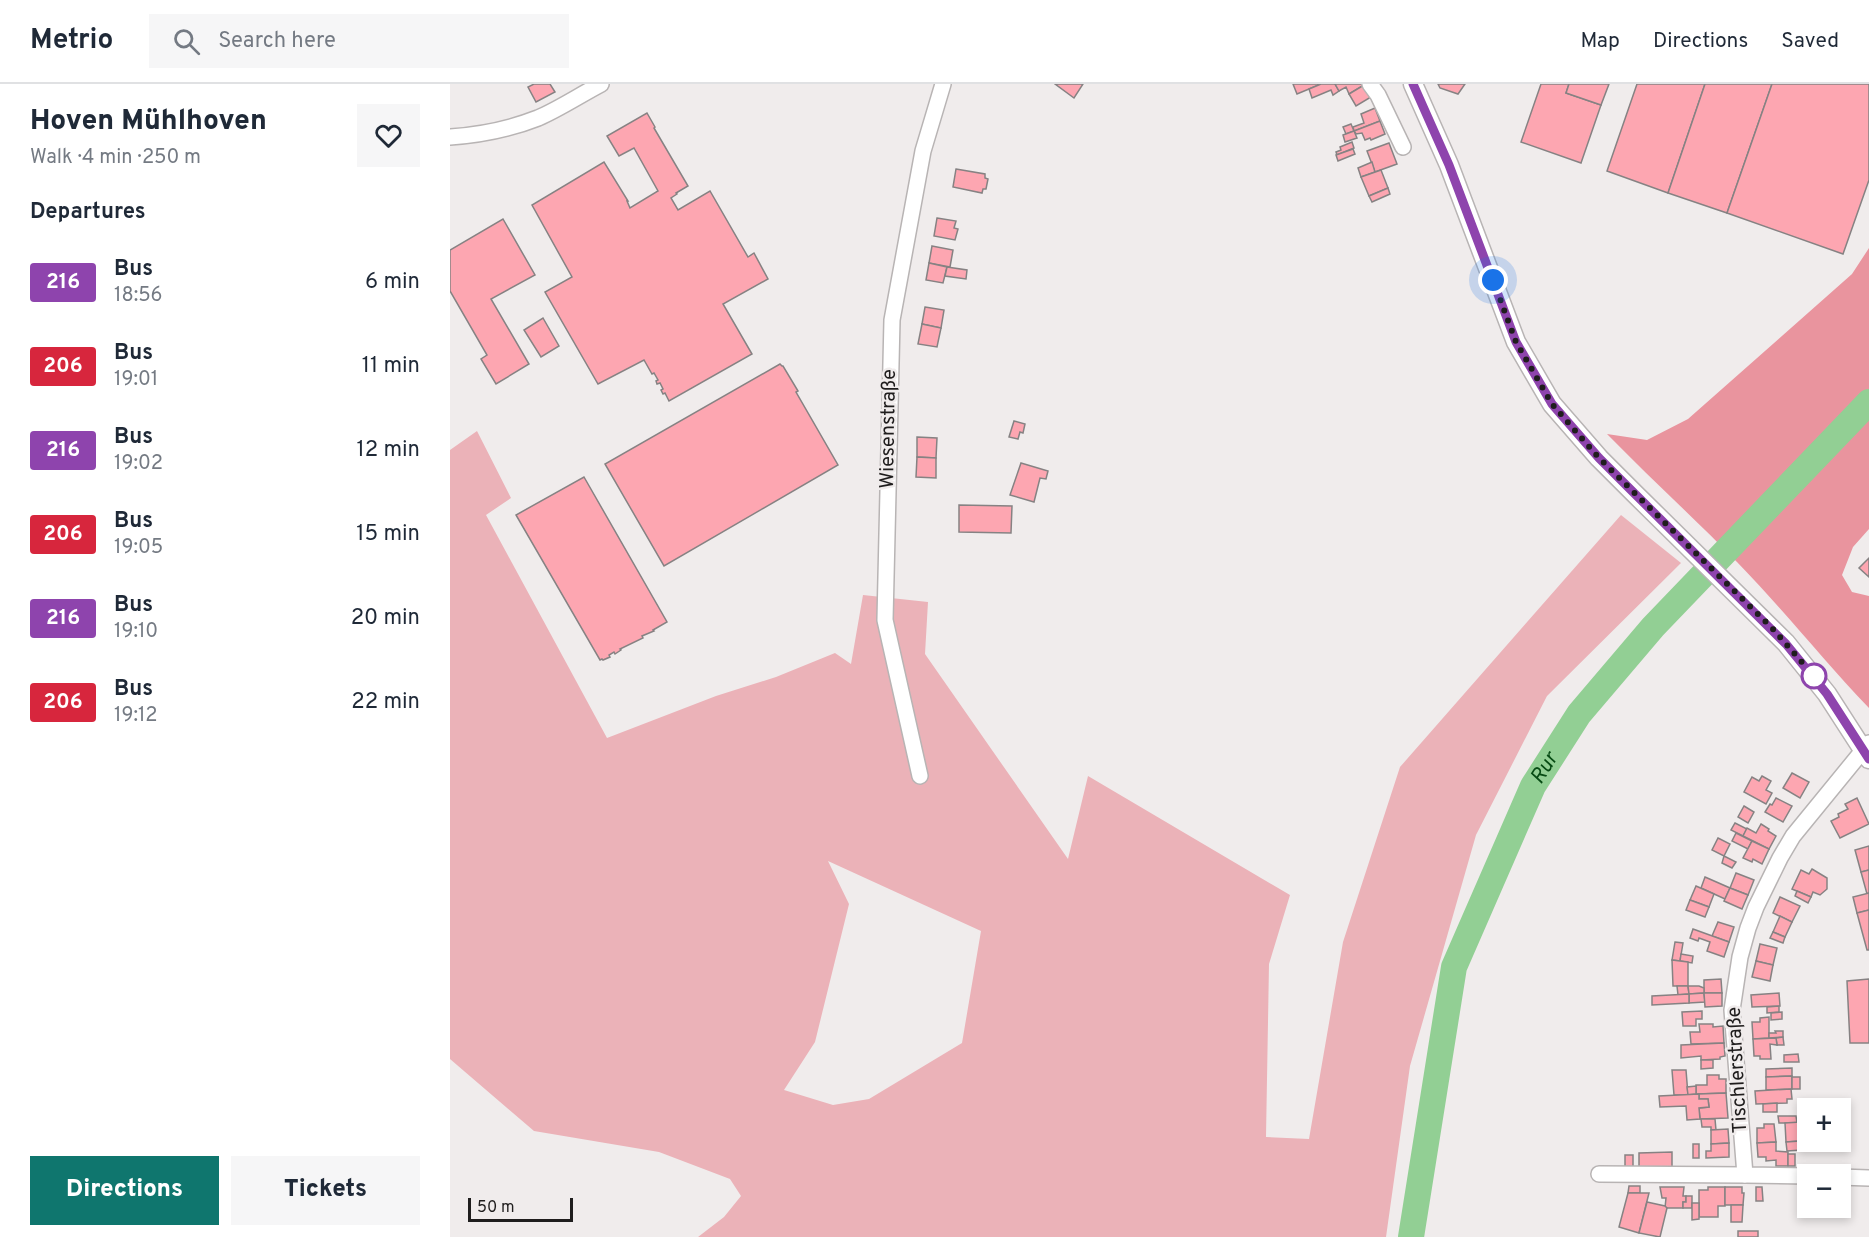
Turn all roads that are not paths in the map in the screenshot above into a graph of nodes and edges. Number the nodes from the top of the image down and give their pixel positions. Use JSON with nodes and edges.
{"nodes":[{"id":1,"x":601,"y":84,"type":"edge"},
{"id":2,"x":943,"y":84,"type":"edge"},
{"id":3,"x":1370,"y":84,"type":"edge"},
{"id":4,"x":1413,"y":84,"type":"edge"},
{"id":5,"x":450,"y":137,"type":"edge"},
{"id":6,"x":1403,"y":147,"type":"dead end"},
{"id":7,"x":1867,"y":750,"type":"edge"},
{"id":8,"x":920,"y":777,"type":"dead end"},
{"id":9,"x":1599,"y":1174,"type":"dead end"},
{"id":10,"x":1745,"y":1175,"type":"junction"},
{"id":11,"x":1797,"y":1176,"type":"edge"},
{"id":12,"x":1851,"y":1177,"type":"edge"},
{"id":13,"x":1869,"y":1178,"type":"edge"}],
"edges":[{"from":1,"to":5,"type":"street"},
{"from":2,"to":8,"type":"street","name":"Wiesenstraße"},
{"from":3,"to":6,"type":"street"},
{"from":4,"to":7,"type":"main road"},
{"from":7,"to":10,"type":"street","name":"Tischlerstraße"},
{"from":9,"to":10,"type":"street"},
{"from":10,"to":11,"type":"street"},
{"from":12,"to":13,"type":"street"}]}
